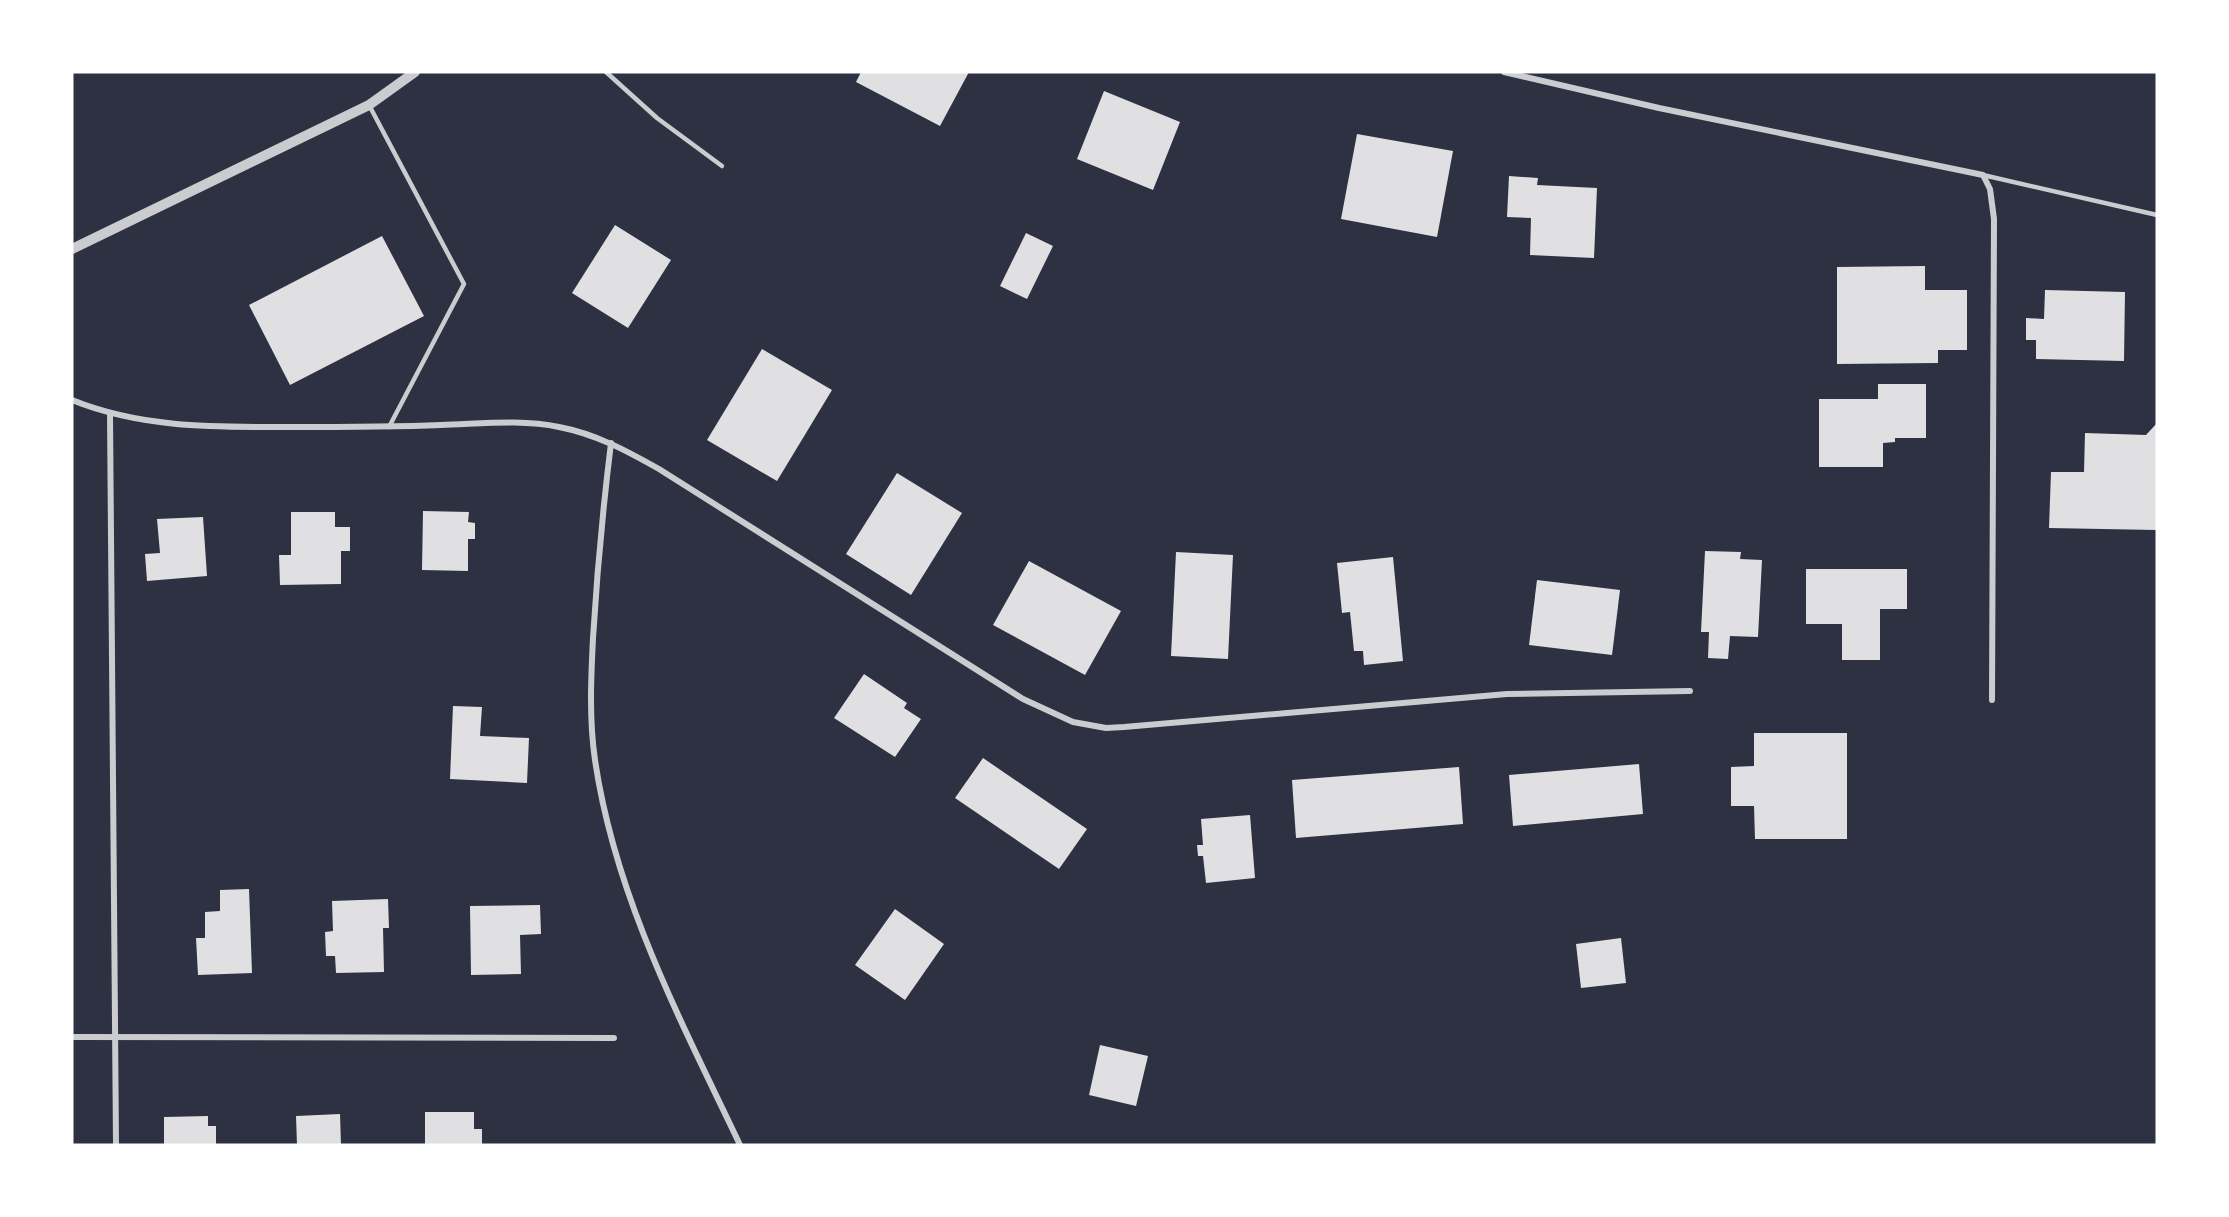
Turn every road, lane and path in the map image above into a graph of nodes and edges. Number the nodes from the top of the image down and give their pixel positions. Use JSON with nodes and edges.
{"nodes":[{"id":1,"x":415,"y":72,"type":"edge"},
{"id":2,"x":606,"y":72,"type":"edge"},
{"id":3,"x":1504,"y":72,"type":"edge"},
{"id":4,"x":369,"y":105,"type":"junction"},
{"id":5,"x":722,"y":166,"type":"dead end"},
{"id":6,"x":1983,"y":175,"type":"junction"},
{"id":7,"x":2157,"y":215,"type":"edge"},
{"id":8,"x":72,"y":249,"type":"edge"},
{"id":9,"x":72,"y":400,"type":"edge"},
{"id":10,"x":110,"y":414,"type":"junction"},
{"id":11,"x":389,"y":427,"type":"junction"},
{"id":12,"x":611,"y":443,"type":"junction"},
{"id":13,"x":1690,"y":691,"type":"dead end"},
{"id":14,"x":1992,"y":700,"type":"dead end"},
{"id":15,"x":115,"y":1036,"type":"junction"},
{"id":16,"x":72,"y":1037,"type":"edge"},
{"id":17,"x":614,"y":1038,"type":"dead end"},
{"id":18,"x":116,"y":1145,"type":"edge"},
{"id":19,"x":740,"y":1145,"type":"edge"}],
"edges":[{"from":1,"to":4,"type":"street"},
{"from":2,"to":5,"type":"lane"},
{"from":3,"to":6,"type":"street"},
{"from":4,"to":8,"type":"street"},
{"from":4,"to":11,"type":"lane"},
{"from":6,"to":7,"type":"lane"},
{"from":6,"to":14,"type":"street"},
{"from":9,"to":10,"type":"street"},
{"from":10,"to":11,"type":"street"},
{"from":10,"to":15,"type":"street"},
{"from":11,"to":12,"type":"street"},
{"from":12,"to":13,"type":"street"},
{"from":12,"to":19,"type":"street"},
{"from":15,"to":16,"type":"street"},
{"from":15,"to":17,"type":"street"},
{"from":15,"to":18,"type":"street"}]}
